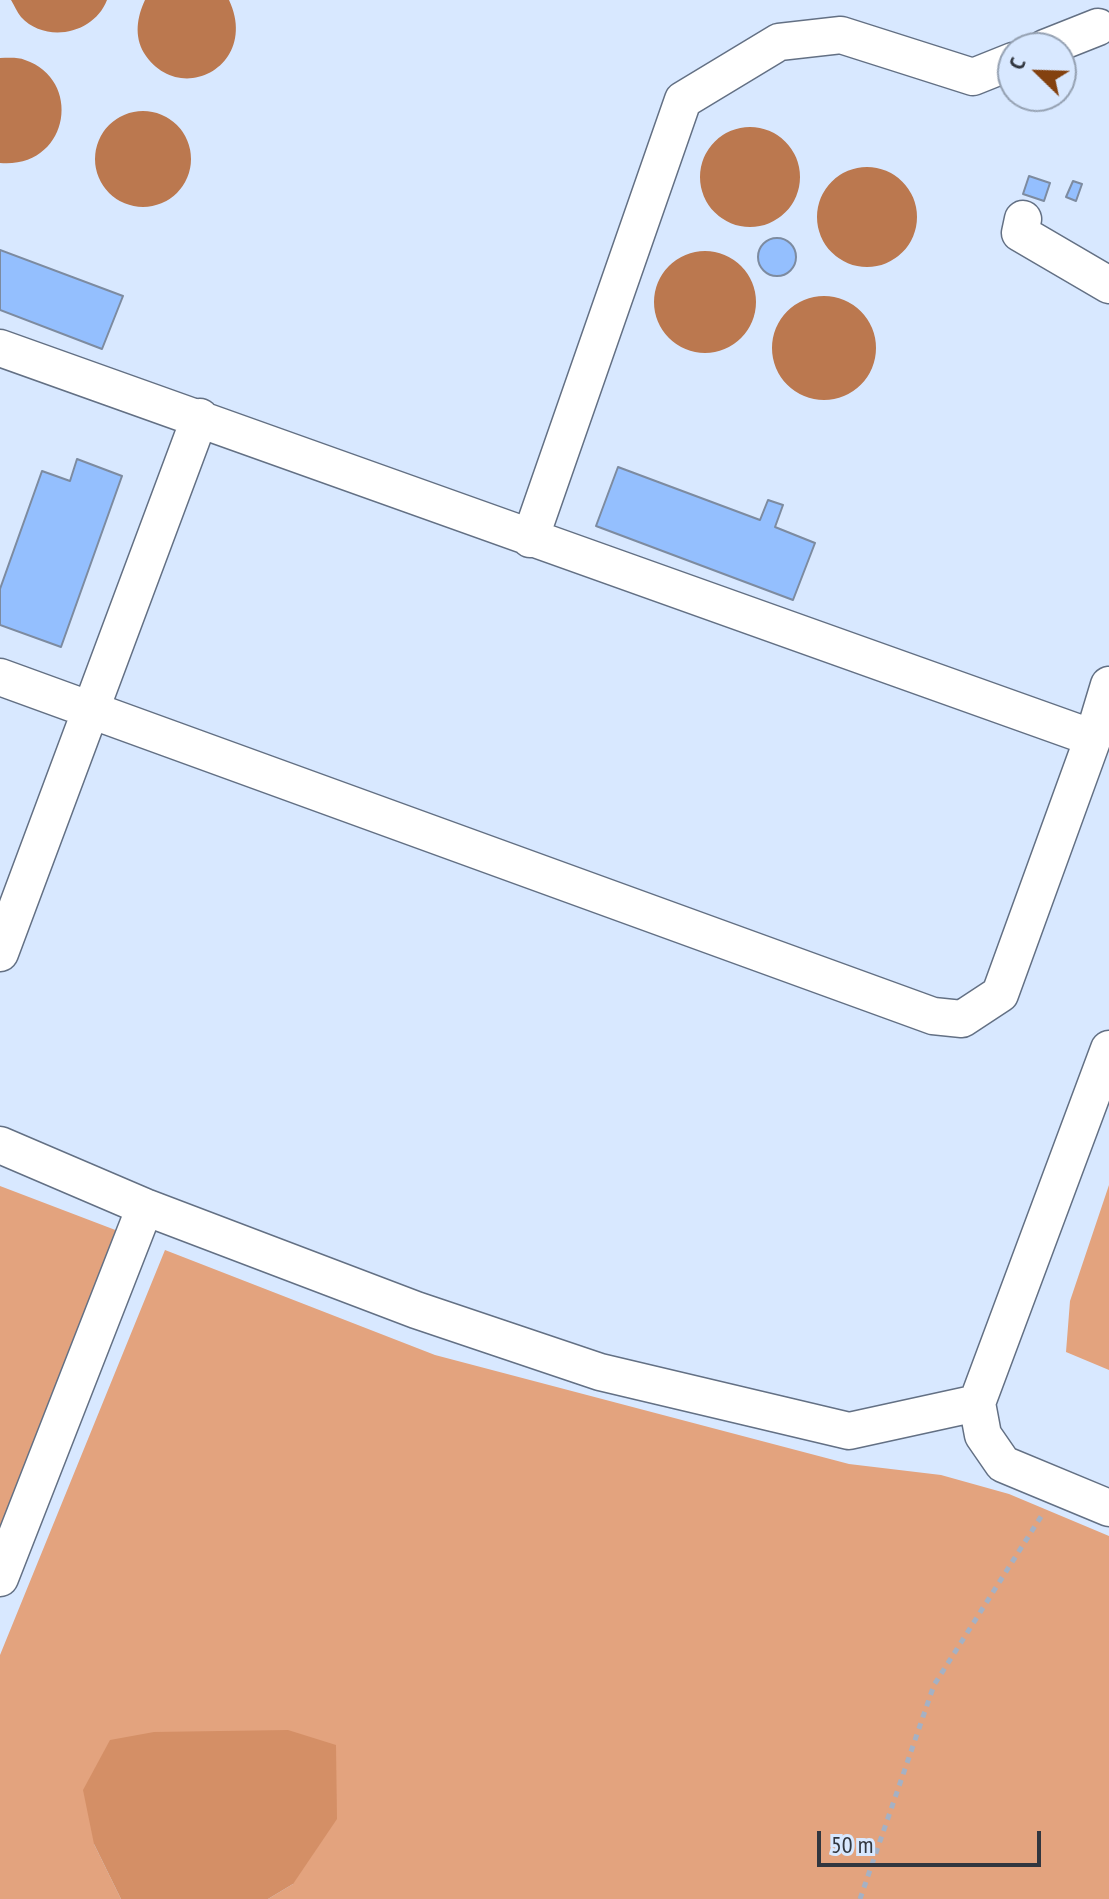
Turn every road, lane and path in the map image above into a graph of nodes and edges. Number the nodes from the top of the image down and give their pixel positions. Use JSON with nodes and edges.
{"nodes":[{"id":1,"x":1105,"y":19,"type":"edge"},
{"id":2,"x":1077,"y":33,"type":"edge"},
{"id":3,"x":997,"y":67,"type":"edge"},
{"id":4,"x":1023,"y":219,"type":"dead end"},
{"id":5,"x":1109,"y":285,"type":"edge"},
{"id":6,"x":0,"y":348,"type":"edge"},
{"id":7,"x":200,"y":417,"type":"junction"},
{"id":8,"x":530,"y":539,"type":"junction"},
{"id":9,"x":0,"y":677,"type":"edge"},
{"id":10,"x":1109,"y":685,"type":"edge"},
{"id":11,"x":91,"y":710,"type":"junction"},
{"id":12,"x":1093,"y":738,"type":"junction"},
{"id":13,"x":0,"y":953,"type":"edge"},
{"id":14,"x":1109,"y":1049,"type":"edge"},
{"id":15,"x":0,"y":1145,"type":"edge"},
{"id":16,"x":145,"y":1207,"type":"junction"},
{"id":17,"x":977,"y":1403,"type":"junction"},
{"id":18,"x":1060,"y":1487,"type":"junction"},
{"id":19,"x":1109,"y":1508,"type":"edge"},
{"id":20,"x":0,"y":1578,"type":"edge"},
{"id":21,"x":860,"y":1899,"type":"edge"}],
"edges":[{"from":1,"to":2,"type":"street"},
{"from":3,"to":8,"type":"street"},
{"from":4,"to":5,"type":"street"},
{"from":6,"to":7,"type":"street"},
{"from":7,"to":8,"type":"street"},
{"from":7,"to":11,"type":"street"},
{"from":8,"to":12,"type":"street"},
{"from":9,"to":11,"type":"street"},
{"from":10,"to":12,"type":"street"},
{"from":11,"to":12,"type":"street"},
{"from":11,"to":13,"type":"street"},
{"from":14,"to":17,"type":"street"},
{"from":15,"to":16,"type":"street"},
{"from":16,"to":17,"type":"street"},
{"from":16,"to":20,"type":"street"},
{"from":17,"to":18,"type":"street"},
{"from":18,"to":19,"type":"street"},
{"from":18,"to":21,"type":"path"}]}
